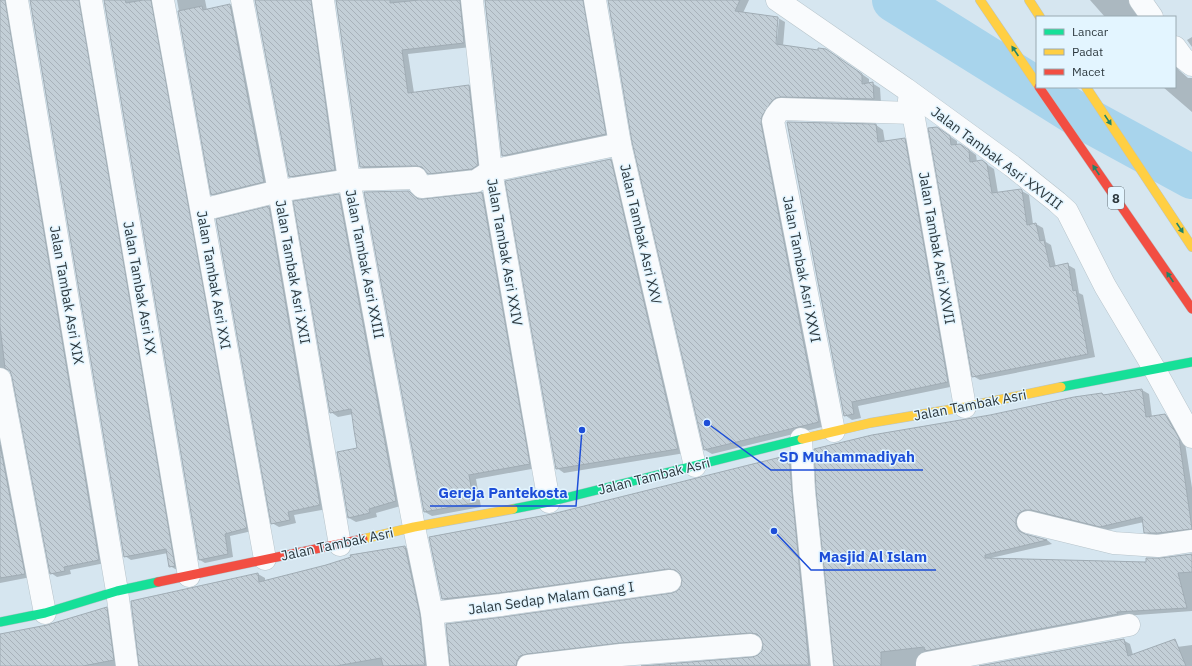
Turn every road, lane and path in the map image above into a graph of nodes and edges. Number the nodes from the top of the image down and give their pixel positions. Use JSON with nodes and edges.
{"nodes":[{"id":1,"x":17,"y":0,"type":"edge"},
{"id":2,"x":90,"y":0,"type":"edge"},
{"id":3,"x":163,"y":0,"type":"edge"},
{"id":4,"x":242,"y":0,"type":"edge"},
{"id":5,"x":323,"y":0,"type":"edge"},
{"id":6,"x":472,"y":0,"type":"edge"},
{"id":7,"x":595,"y":0,"type":"edge"},
{"id":8,"x":776,"y":0,"type":"edge"},
{"id":9,"x":980,"y":0,"type":"edge"},
{"id":10,"x":1029,"y":0,"type":"edge"},
{"id":11,"x":1140,"y":0,"type":"edge"},
{"id":12,"x":1039,"y":16,"type":"edge"},
{"id":13,"x":1151,"y":16,"type":"edge"},
{"id":14,"x":1176,"y":49,"type":"edge"},
{"id":15,"x":1192,"y":65,"type":"edge"},
{"id":16,"x":1036,"y":83,"type":"edge"},
{"id":17,"x":1040,"y":88,"type":"edge"},
{"id":18,"x":1087,"y":88,"type":"edge"},
{"id":19,"x":906,"y":89,"type":"junction"},
{"id":20,"x":913,"y":113,"type":"junction"},
{"id":21,"x":620,"y":144,"type":"junction"},
{"id":22,"x":491,"y":171,"type":"junction"},
{"id":23,"x":349,"y":180,"type":"junction"},
{"id":24,"x":279,"y":191,"type":"junction"},
{"id":25,"x":202,"y":210,"type":"junction"},
{"id":26,"x":1192,"y":247,"type":"edge"},
{"id":27,"x":1192,"y":310,"type":"edge"},
{"id":28,"x":1192,"y":362,"type":"edge"},
{"id":29,"x":1155,"y":370,"type":"junction"},
{"id":30,"x":0,"y":379,"type":"edge"},
{"id":31,"x":966,"y":407,"type":"junction"},
{"id":32,"x":834,"y":430,"type":"junction"},
{"id":33,"x":1192,"y":437,"type":"edge"},
{"id":34,"x":801,"y":439,"type":"junction"},
{"id":35,"x":695,"y":466,"type":"junction"},
{"id":36,"x":549,"y":502,"type":"junction"},
{"id":37,"x":1028,"y":522,"type":"dead end"},
{"id":38,"x":414,"y":527,"type":"junction"},
{"id":39,"x":1192,"y":541,"type":"edge"},
{"id":40,"x":340,"y":545,"type":"junction"},
{"id":41,"x":265,"y":559,"type":"junction"},
{"id":42,"x":189,"y":576,"type":"junction"},
{"id":43,"x":670,"y":581,"type":"dead end"},
{"id":44,"x":117,"y":591,"type":"junction"},
{"id":45,"x":45,"y":613,"type":"junction"},
{"id":46,"x":432,"y":613,"type":"junction"},
{"id":47,"x":0,"y":622,"type":"edge"},
{"id":48,"x":1129,"y":624,"type":"dead end"},
{"id":49,"x":751,"y":645,"type":"dead end"},
{"id":50,"x":922,"y":665,"type":"edge"},
{"id":51,"x":127,"y":666,"type":"edge"},
{"id":52,"x":438,"y":666,"type":"edge"},
{"id":53,"x":528,"y":666,"type":"edge"},
{"id":54,"x":822,"y":666,"type":"edge"}],
"edges":[{"from":1,"to":44,"type":"street","name":"Jalan Tambak Asri XIX"},
{"from":2,"to":42,"type":"street","name":"Jalan Tambak Asri XX"},
{"from":3,"to":25,"type":"street","name":"Jalan Tambak Asri XXI"},
{"from":4,"to":24,"type":"street","name":"Jalan Tambak Asri XXII"},
{"from":5,"to":23,"type":"street","name":"Jalan Tambak Asri XXIII"},
{"from":6,"to":22,"type":"street","name":"Jalan Tambak Asri XXIV"},
{"from":7,"to":21,"type":"street","name":"Jalan Tambak Asri XXV"},
{"from":8,"to":19,"type":"street","name":"Jalan Tambak Asri XXVIII"},
{"from":16,"to":9,"type":"main road","one_way":true},
{"from":10,"to":12,"type":"main road"},
{"from":11,"to":13,"type":"street"},
{"from":14,"to":15,"type":"street"},
{"from":27,"to":17,"type":"main road","number":"8","one_way":true},
{"from":18,"to":26,"type":"main road","one_way":true},
{"from":19,"to":20,"type":"street","name":"Jalan Tambak Asri XXVII"},
{"from":19,"to":29,"type":"street","name":"Jalan Tambak Asri XXVIII"},
{"from":20,"to":31,"type":"street","name":"Jalan Tambak Asri XXVII"},
{"from":20,"to":32,"type":"street","name":"Jalan Tambak Asri XXVI"},
{"from":21,"to":22,"type":"street"},
{"from":21,"to":35,"type":"street","name":"Jalan Tambak Asri XXV"},
{"from":22,"to":23,"type":"street"},
{"from":22,"to":36,"type":"street","name":"Jalan Tambak Asri XXIV"},
{"from":23,"to":24,"type":"street"},
{"from":23,"to":38,"type":"street","name":"Jalan Tambak Asri XXIII"},
{"from":24,"to":25,"type":"street"},
{"from":24,"to":40,"type":"street","name":"Jalan Tambak Asri XXII"},
{"from":25,"to":41,"type":"street","name":"Jalan Tambak Asri XXI"},
{"from":28,"to":29,"type":"main road","name":"Jalan Tambak Asri"},
{"from":29,"to":31,"type":"main road","name":"Jalan Tambak Asri"},
{"from":29,"to":33,"type":"street","name":"Jalan Tambak Asri XXVIII"},
{"from":30,"to":45,"type":"street"},
{"from":31,"to":32,"type":"main road","name":"Jalan Tambak Asri"},
{"from":32,"to":34,"type":"main road","name":"Jalan Tambak Asri"},
{"from":34,"to":35,"type":"main road","name":"Jalan Tambak Asri"},
{"from":34,"to":54,"type":"street"},
{"from":35,"to":36,"type":"main road","name":"Jalan Tambak Asri"},
{"from":36,"to":38,"type":"main road","name":"Jalan Tambak Asri"},
{"from":37,"to":39,"type":"street"},
{"from":38,"to":40,"type":"main road","name":"Jalan Tambak Asri"},
{"from":38,"to":46,"type":"street","name":"Jalan Tambak Asri XXIII"},
{"from":40,"to":41,"type":"main road","name":"Jalan Tambak Asri"},
{"from":41,"to":42,"type":"main road","name":"Jalan Tambak Asri"},
{"from":42,"to":44,"type":"main road","name":"Jalan Tambak Asri"},
{"from":43,"to":46,"type":"street","name":"Jalan Sedap Malam Gang I"},
{"from":44,"to":45,"type":"main road","name":"Jalan Tambak Asri"},
{"from":44,"to":51,"type":"street","name":"Jalan Tambak Asri XIX"},
{"from":45,"to":47,"type":"main road","name":"Jalan Tambak Asri"},
{"from":46,"to":52,"type":"street","name":"Jalan Tambak Asri XXIII"},
{"from":48,"to":50,"type":"street"},
{"from":49,"to":53,"type":"street"}]}
